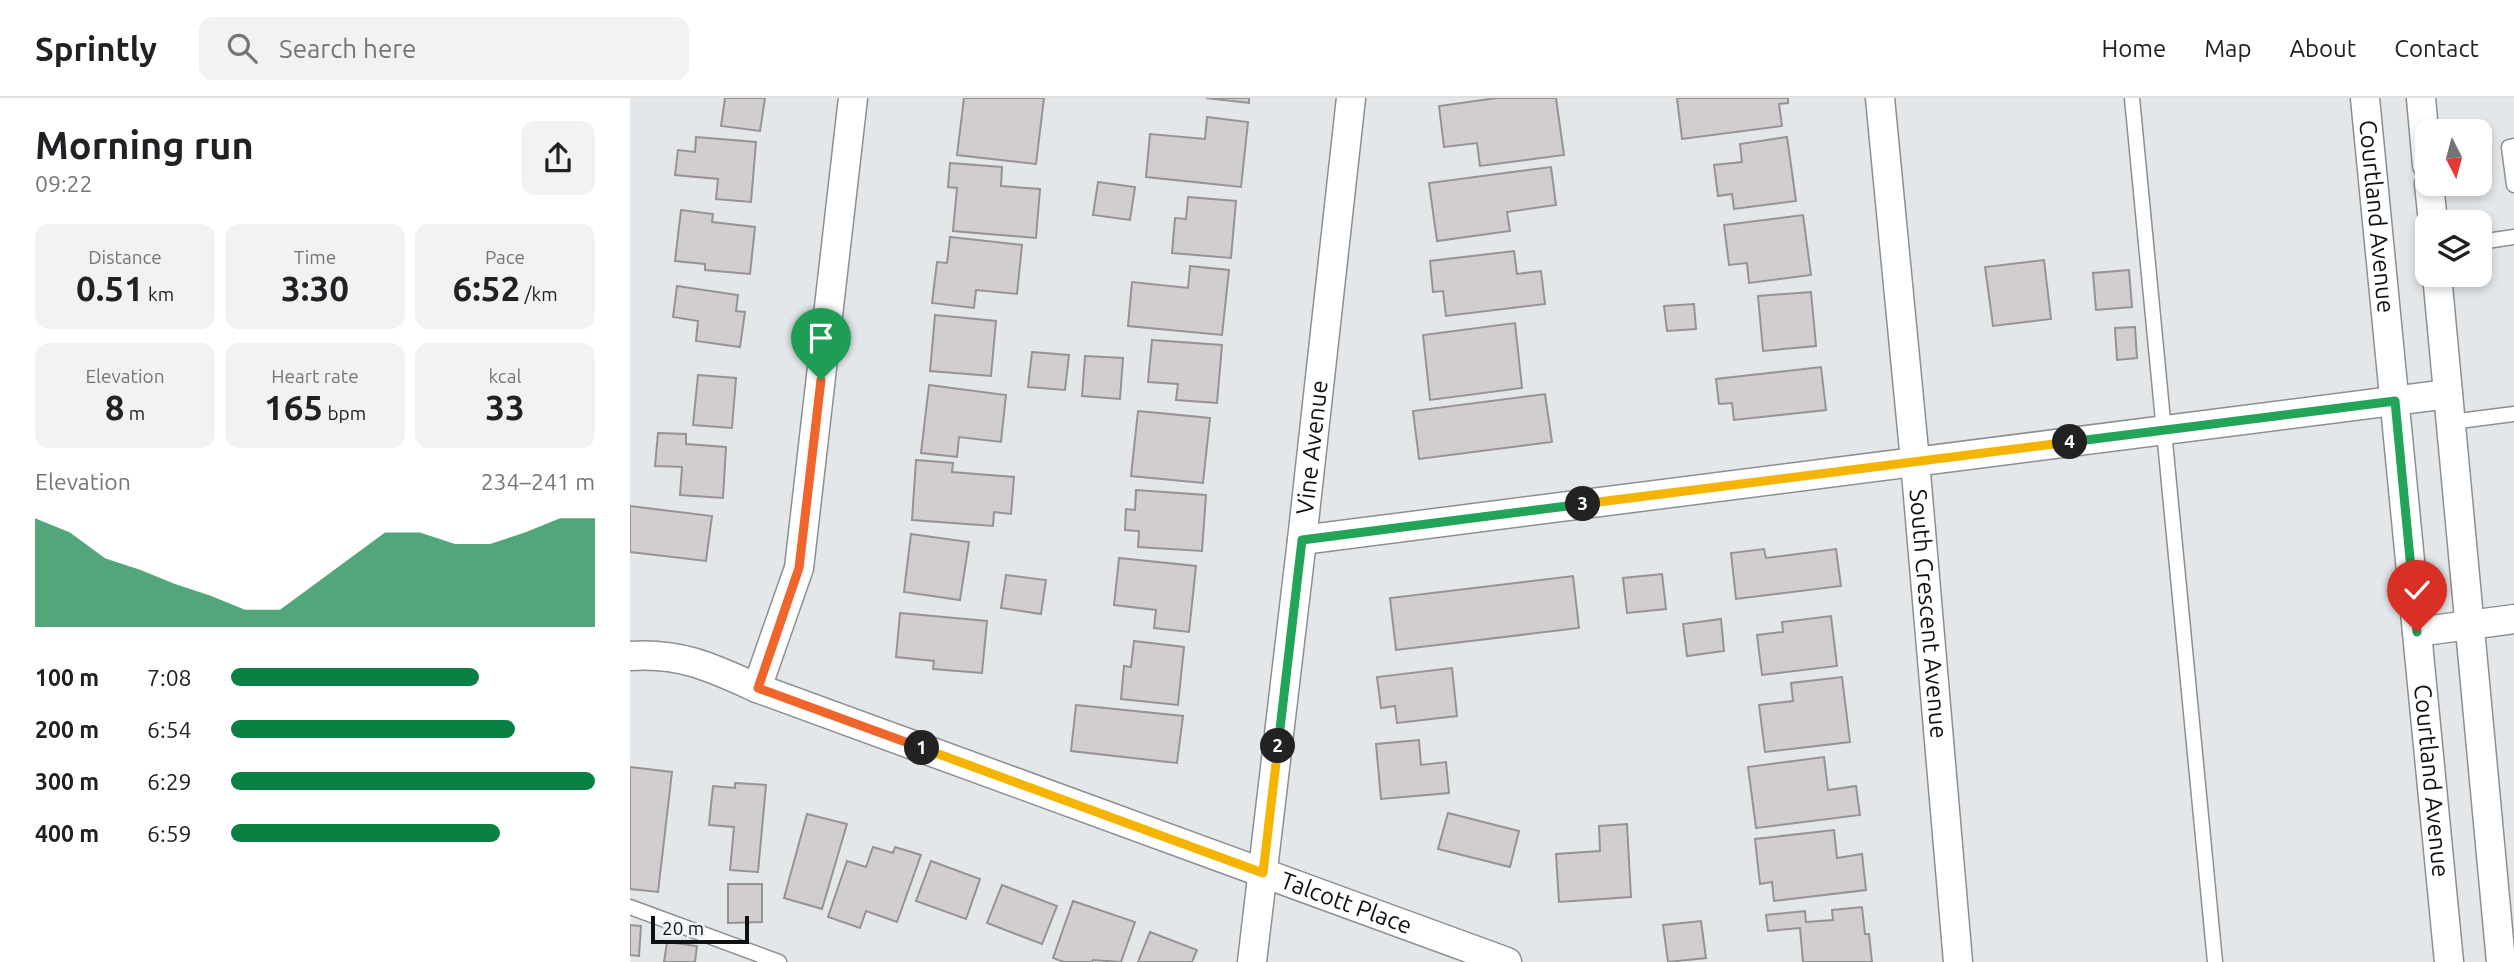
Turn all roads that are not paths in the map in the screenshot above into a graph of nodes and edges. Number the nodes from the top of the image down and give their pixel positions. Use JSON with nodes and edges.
{"nodes":[{"id":1,"x":853,"y":98,"type":"edge"},
{"id":2,"x":1351,"y":98,"type":"edge"},
{"id":3,"x":1880,"y":98,"type":"edge"},
{"id":4,"x":2132,"y":98,"type":"edge"},
{"id":5,"x":2365,"y":98,"type":"edge"},
{"id":6,"x":2421,"y":98,"type":"edge"},
{"id":7,"x":2423,"y":119,"type":"edge"},
{"id":8,"x":2514,"y":146,"type":"edge"},
{"id":9,"x":2514,"y":185,"type":"edge"},
{"id":10,"x":2514,"y":237,"type":"edge"},
{"id":11,"x":2492,"y":240,"type":"edge"},
{"id":12,"x":2438,"y":287,"type":"edge"},
{"id":13,"x":2395,"y":401,"type":"junction"},
{"id":14,"x":2449,"y":408,"type":"junction"},
{"id":15,"x":2514,"y":414,"type":"edge"},
{"id":16,"x":2165,"y":430,"type":"junction"},
{"id":17,"x":1915,"y":461,"type":"junction"},
{"id":18,"x":1302,"y":540,"type":"junction"},
{"id":19,"x":2514,"y":619,"type":"edge"},
{"id":20,"x":2470,"y":625,"type":"junction"},
{"id":21,"x":2417,"y":632,"type":"junction"},
{"id":22,"x":630,"y":656,"type":"edge"},
{"id":23,"x":758,"y":688,"type":"junction"},
{"id":24,"x":1263,"y":873,"type":"junction"},
{"id":25,"x":630,"y":907,"type":"edge"},
{"id":26,"x":779,"y":962,"type":"edge"},
{"id":27,"x":1252,"y":962,"type":"edge"},
{"id":28,"x":1507,"y":962,"type":"edge"},
{"id":29,"x":1958,"y":962,"type":"edge"},
{"id":30,"x":2214,"y":962,"type":"edge"},
{"id":31,"x":2449,"y":962,"type":"edge"},
{"id":32,"x":2501,"y":962,"type":"edge"}],
"edges":[{"from":1,"to":23,"type":"street"},
{"from":2,"to":18,"type":"street","name":"Vine Avenue"},
{"from":3,"to":17,"type":"street","name":"South Crescent Avenue"},
{"from":4,"to":16,"type":"lane"},
{"from":5,"to":13,"type":"street","name":"Courtland Avenue"},
{"from":6,"to":7,"type":"street"},
{"from":8,"to":9,"type":"lane"},
{"from":10,"to":11,"type":"lane"},
{"from":12,"to":14,"type":"street"},
{"from":13,"to":14,"type":"street"},
{"from":13,"to":16,"type":"street"},
{"from":13,"to":21,"type":"street","name":"Courtland Avenue"},
{"from":14,"to":15,"type":"lane"},
{"from":14,"to":20,"type":"street"},
{"from":16,"to":17,"type":"street"},
{"from":16,"to":30,"type":"lane"},
{"from":17,"to":18,"type":"street"},
{"from":17,"to":29,"type":"street","name":"South Crescent Avenue"},
{"from":18,"to":24,"type":"street","name":"Vine Avenue"},
{"from":19,"to":20,"type":"street"},
{"from":20,"to":21,"type":"street"},
{"from":20,"to":32,"type":"street"},
{"from":21,"to":31,"type":"street","name":"Courtland Avenue"},
{"from":22,"to":23,"type":"street","name":"Talcott Place"},
{"from":23,"to":24,"type":"street","name":"Talcott Place"},
{"from":24,"to":27,"type":"street","name":"Vine Avenue"},
{"from":24,"to":28,"type":"street","name":"Talcott Place"},
{"from":25,"to":26,"type":"lane"}]}
